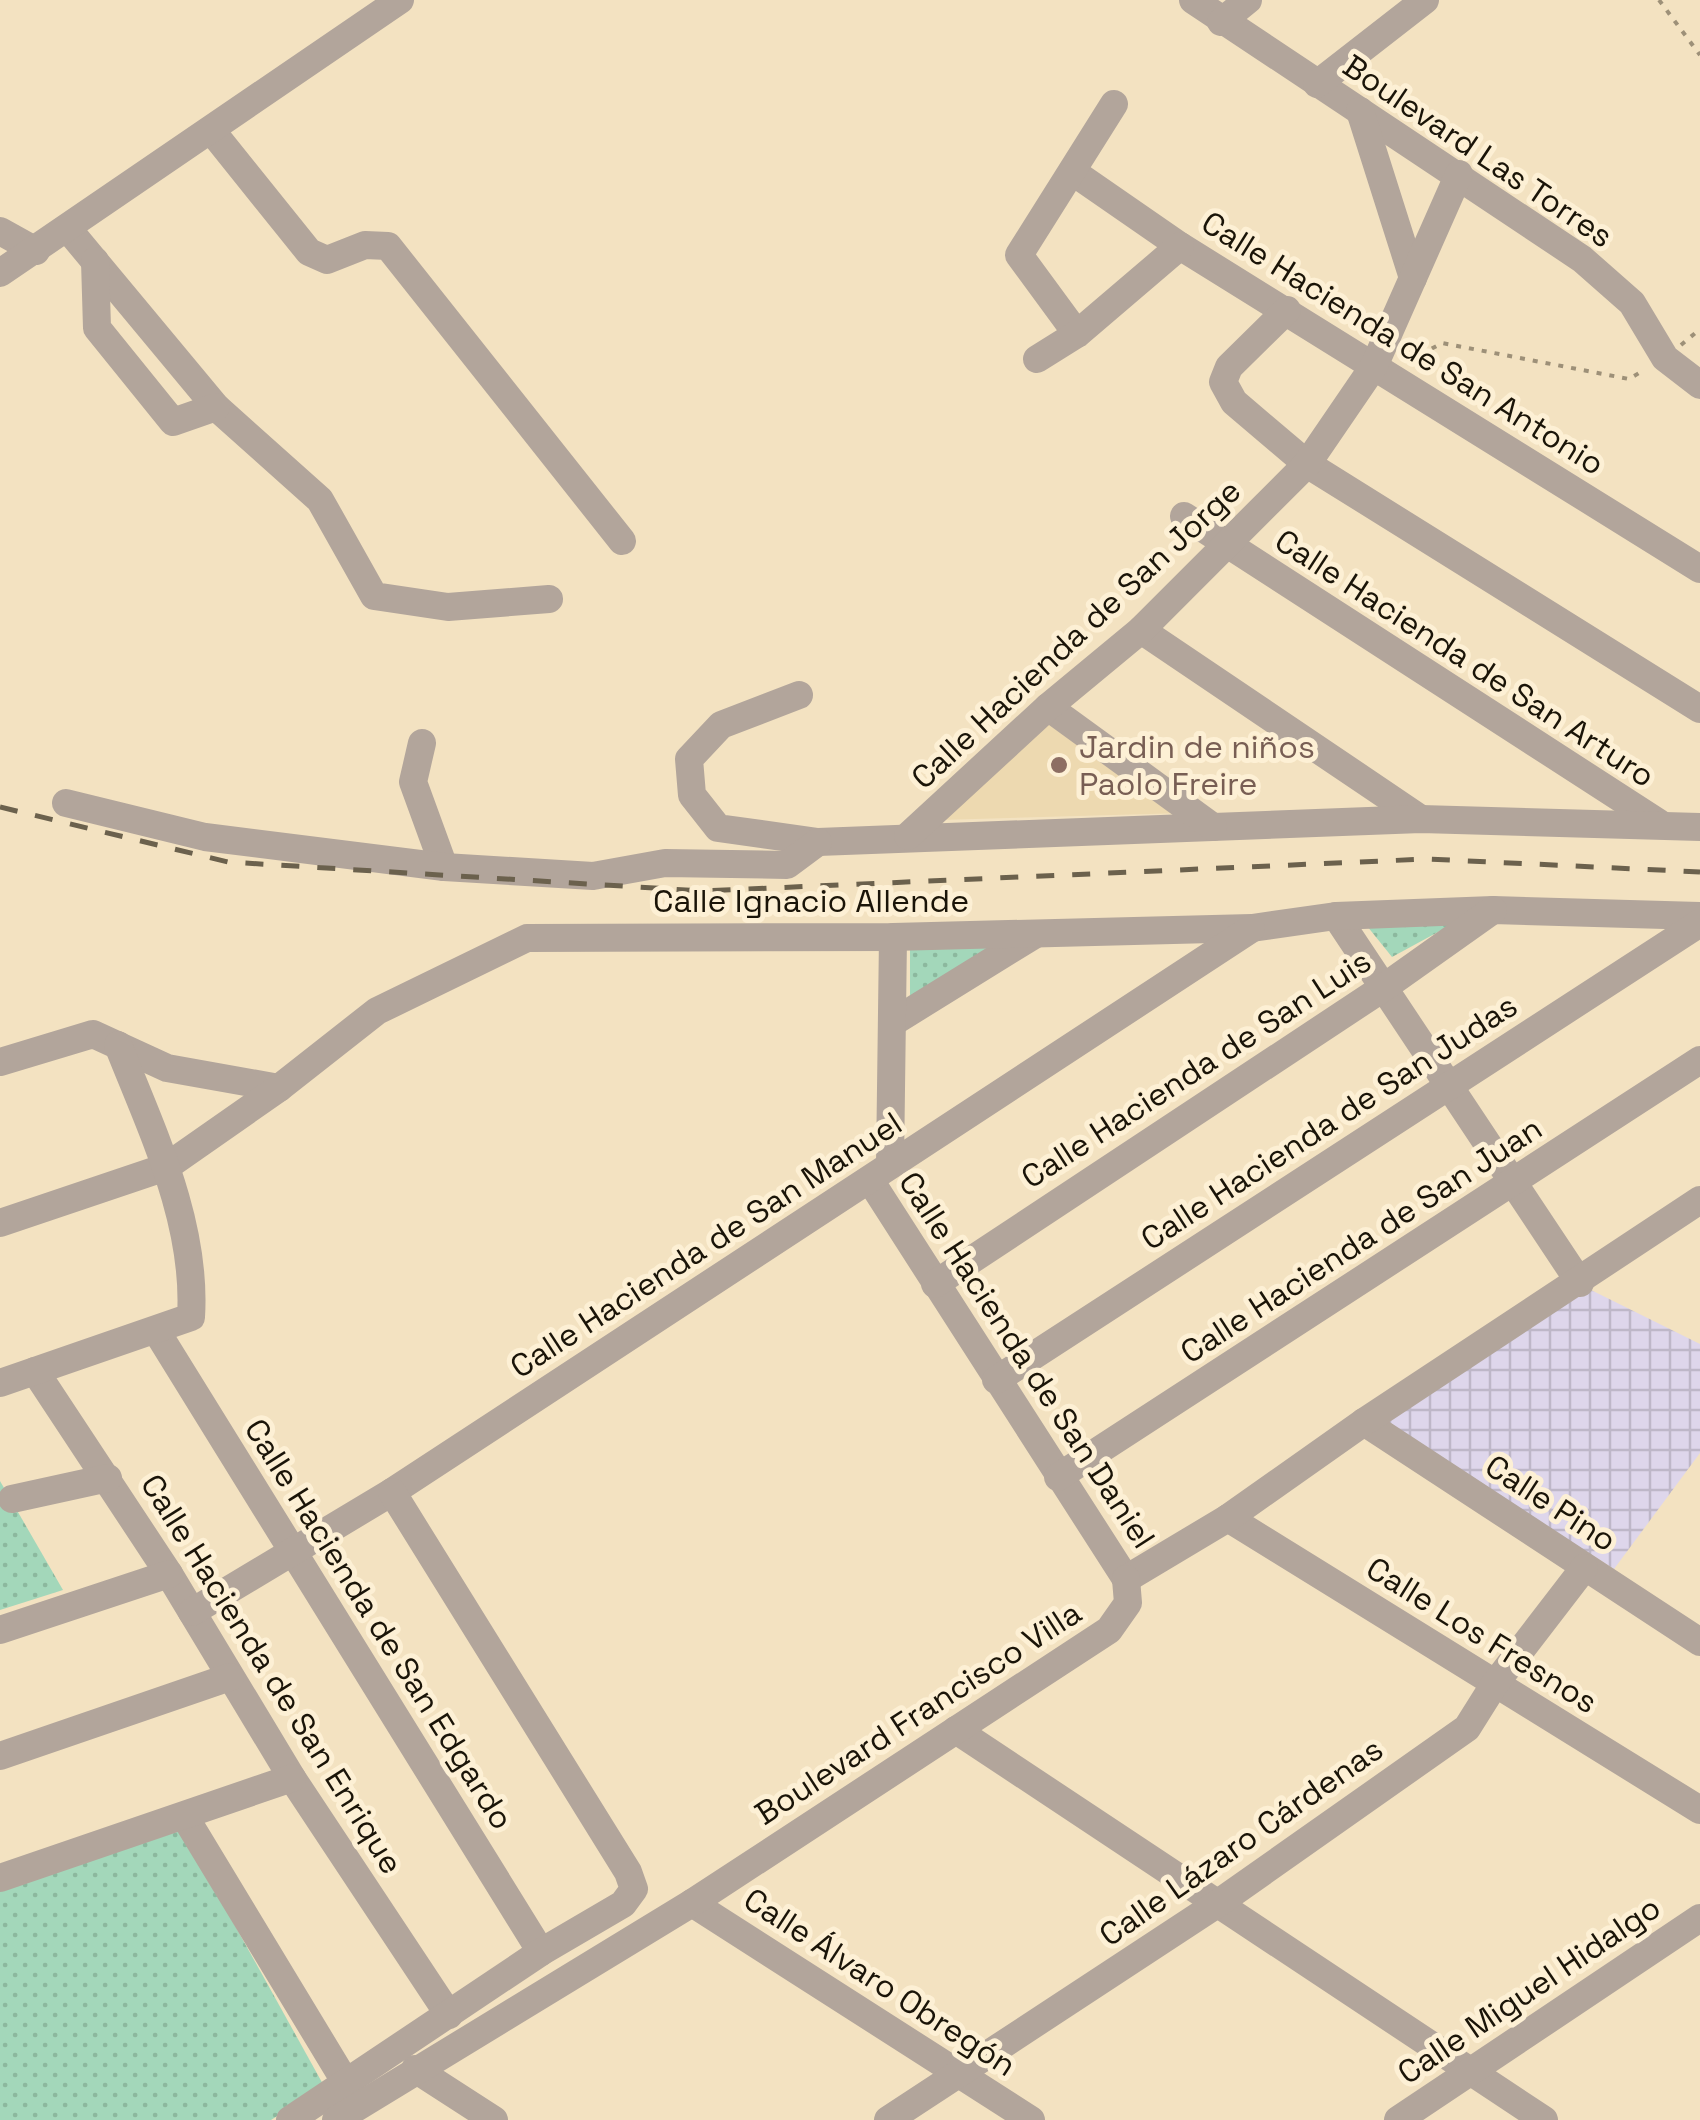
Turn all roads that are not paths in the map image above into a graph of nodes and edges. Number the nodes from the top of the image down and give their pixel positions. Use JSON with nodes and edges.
{"nodes":[{"id":1,"x":400,"y":0,"type":"edge"},
{"id":2,"x":1192,"y":0,"type":"edge"},
{"id":3,"x":1248,"y":0,"type":"edge"},
{"id":4,"x":1425,"y":0,"type":"edge"},
{"id":5,"x":1222,"y":22,"type":"junction"},
{"id":6,"x":1317,"y":84,"type":"junction"},
{"id":7,"x":1114,"y":104,"type":"dead end"},
{"id":8,"x":1360,"y":111,"type":"junction"},
{"id":9,"x":212,"y":130,"type":"junction"},
{"id":10,"x":1072,"y":172,"type":"junction"},
{"id":11,"x":1458,"y":174,"type":"junction"},
{"id":12,"x":68,"y":229,"type":"junction"},
{"id":13,"x":0,"y":231,"type":"edge"},
{"id":14,"x":1180,"y":246,"type":"junction"},
{"id":15,"x":36,"y":251,"type":"junction"},
{"id":16,"x":95,"y":261,"type":"junction"},
{"id":17,"x":0,"y":273,"type":"edge"},
{"id":18,"x":1413,"y":278,"type":"junction"},
{"id":19,"x":1288,"y":310,"type":"junction"},
{"id":20,"x":1077,"y":334,"type":"junction"},
{"id":21,"x":1037,"y":359,"type":"dead end"},
{"id":22,"x":1381,"y":370,"type":"junction"},
{"id":23,"x":1700,"y":385,"type":"edge"},
{"id":24,"x":216,"y":407,"type":"junction"},
{"id":25,"x":1307,"y":464,"type":"junction"},
{"id":26,"x":1184,"y":516,"type":"dead end"},
{"id":27,"x":622,"y":541,"type":"dead end"},
{"id":28,"x":1227,"y":547,"type":"junction"},
{"id":29,"x":1700,"y":569,"type":"edge"},
{"id":30,"x":549,"y":599,"type":"dead end"},
{"id":31,"x":1141,"y":630,"type":"junction"},
{"id":32,"x":799,"y":695,"type":"dead end"},
{"id":33,"x":1048,"y":707,"type":"junction"},
{"id":34,"x":1700,"y":709,"type":"edge"},
{"id":35,"x":422,"y":744,"type":"dead end"},
{"id":36,"x":66,"y":804,"type":"dead end"},
{"id":37,"x":1421,"y":820,"type":"junction"},
{"id":38,"x":1660,"y":824,"type":"junction"},
{"id":39,"x":1213,"y":827,"type":"junction"},
{"id":40,"x":1700,"y":827,"type":"edge"},
{"id":41,"x":908,"y":836,"type":"junction"},
{"id":42,"x":818,"y":842,"type":"junction"},
{"id":43,"x":444,"y":867,"type":"junction"},
{"id":44,"x":1493,"y":910,"type":"junction"},
{"id":45,"x":1336,"y":916,"type":"junction"},
{"id":46,"x":1700,"y":919,"type":"edge"},
{"id":47,"x":1252,"y":928,"type":"junction"},
{"id":48,"x":1035,"y":934,"type":"junction"},
{"id":49,"x":893,"y":936,"type":"junction"},
{"id":50,"x":1383,"y":988,"type":"junction"},
{"id":51,"x":895,"y":1021,"type":"junction"},
{"id":52,"x":118,"y":1045,"type":"junction"},
{"id":53,"x":1700,"y":1060,"type":"edge"},
{"id":54,"x":0,"y":1062,"type":"edge"},
{"id":55,"x":1450,"y":1086,"type":"junction"},
{"id":56,"x":279,"y":1088,"type":"junction"},
{"id":57,"x":166,"y":1167,"type":"junction"},
{"id":58,"x":880,"y":1172,"type":"junction"},
{"id":59,"x":1517,"y":1182,"type":"junction"},
{"id":60,"x":1700,"y":1200,"type":"edge"},
{"id":61,"x":0,"y":1223,"type":"edge"},
{"id":62,"x":1580,"y":1283,"type":"junction"},
{"id":63,"x":935,"y":1284,"type":"junction"},
{"id":64,"x":157,"y":1332,"type":"junction"},
{"id":65,"x":35,"y":1371,"type":"junction"},
{"id":66,"x":996,"y":1380,"type":"junction"},
{"id":67,"x":0,"y":1383,"type":"edge"},
{"id":68,"x":1364,"y":1422,"type":"junction"},
{"id":69,"x":1058,"y":1477,"type":"junction"},
{"id":70,"x":108,"y":1478,"type":"junction"},
{"id":71,"x":392,"y":1492,"type":"junction"},
{"id":72,"x":12,"y":1499,"type":"dead end"},
{"id":73,"x":1228,"y":1518,"type":"junction"},
{"id":74,"x":294,"y":1552,"type":"junction"},
{"id":75,"x":1584,"y":1568,"type":"junction"},
{"id":76,"x":169,"y":1574,"type":"junction"},
{"id":77,"x":1126,"y":1579,"type":"junction"},
{"id":78,"x":192,"y":1612,"type":"junction"},
{"id":79,"x":0,"y":1630,"type":"edge"},
{"id":80,"x":1700,"y":1642,"type":"edge"},
{"id":81,"x":230,"y":1677,"type":"junction"},
{"id":82,"x":1494,"y":1685,"type":"junction"},
{"id":83,"x":956,"y":1730,"type":"junction"},
{"id":84,"x":0,"y":1756,"type":"edge"},
{"id":85,"x":292,"y":1778,"type":"junction"},
{"id":86,"x":1700,"y":1810,"type":"edge"},
{"id":87,"x":185,"y":1817,"type":"junction"},
{"id":88,"x":0,"y":1878,"type":"edge"},
{"id":89,"x":692,"y":1903,"type":"junction"},
{"id":90,"x":1217,"y":1904,"type":"junction"},
{"id":91,"x":1700,"y":1918,"type":"edge"},
{"id":92,"x":542,"y":1952,"type":"junction"},
{"id":93,"x":449,"y":2015,"type":"junction"},
{"id":94,"x":415,"y":2068,"type":"junction"},
{"id":95,"x":1469,"y":2070,"type":"junction"},
{"id":96,"x":960,"y":2075,"type":"junction"},
{"id":97,"x":346,"y":2083,"type":"junction"},
{"id":98,"x":290,"y":2120,"type":"edge"},
{"id":99,"x":336,"y":2120,"type":"edge"},
{"id":100,"x":494,"y":2120,"type":"edge"},
{"id":101,"x":888,"y":2120,"type":"edge"},
{"id":102,"x":1031,"y":2120,"type":"edge"},
{"id":103,"x":1398,"y":2120,"type":"edge"},
{"id":104,"x":1544,"y":2120,"type":"edge"}],
"edges":[{"from":1,"to":9,"type":"street"},
{"from":2,"to":5,"type":"street","name":"Boulevard Las Torres"},
{"from":3,"to":5,"type":"street"},
{"from":4,"to":6,"type":"street"},
{"from":5,"to":6,"type":"street","name":"Boulevard Las Torres"},
{"from":6,"to":8,"type":"street","name":"Boulevard Las Torres"},
{"from":7,"to":10,"type":"street"},
{"from":8,"to":11,"type":"street","name":"Boulevard Las Torres"},
{"from":8,"to":18,"type":"street"},
{"from":9,"to":12,"type":"street"},
{"from":9,"to":27,"type":"street"},
{"from":10,"to":14,"type":"street","name":"Calle Hacienda de San Antonio"},
{"from":10,"to":20,"type":"street"},
{"from":11,"to":18,"type":"street","name":"Calle Hacienda de San Jorge"},
{"from":11,"to":23,"type":"street","name":"Boulevard Las Torres"},
{"from":12,"to":15,"type":"street"},
{"from":12,"to":16,"type":"street"},
{"from":13,"to":15,"type":"street"},
{"from":14,"to":19,"type":"street","name":"Calle Hacienda de San Antonio"},
{"from":14,"to":20,"type":"street"},
{"from":15,"to":17,"type":"street"},
{"from":16,"to":24,"type":"street"},
{"from":16,"to":24,"type":"street"},
{"from":18,"to":22,"type":"street","name":"Calle Hacienda de San Jorge"},
{"from":19,"to":22,"type":"street","name":"Calle Hacienda de San Antonio"},
{"from":19,"to":25,"type":"street"},
{"from":20,"to":21,"type":"street"},
{"from":22,"to":25,"type":"street","name":"Calle Hacienda de San Jorge"},
{"from":22,"to":29,"type":"street","name":"Calle Hacienda de San Antonio"},
{"from":24,"to":30,"type":"street"},
{"from":25,"to":28,"type":"street","name":"Calle Hacienda de San Jorge"},
{"from":25,"to":34,"type":"street"},
{"from":26,"to":28,"type":"street","name":"Calle Hacienda de San Arturo"},
{"from":28,"to":31,"type":"street","name":"Calle Hacienda de San Jorge"},
{"from":28,"to":38,"type":"street","name":"Calle Hacienda de San Arturo"},
{"from":31,"to":33,"type":"street","name":"Calle Hacienda de San Jorge"},
{"from":31,"to":37,"type":"street"},
{"from":32,"to":42,"type":"street"},
{"from":33,"to":39,"type":"street"},
{"from":33,"to":41,"type":"street","name":"Calle Hacienda de San Jorge"},
{"from":35,"to":43,"type":"street"},
{"from":36,"to":43,"type":"street"},
{"from":37,"to":38,"type":"street"},
{"from":37,"to":39,"type":"street"},
{"from":38,"to":40,"type":"street"},
{"from":39,"to":41,"type":"street"},
{"from":41,"to":42,"type":"street"},
{"from":42,"to":43,"type":"street"},
{"from":44,"to":45,"type":"street","name":"Calle Ignacio Allende"},
{"from":44,"to":46,"type":"street","name":"Calle Ignacio Allende"},
{"from":44,"to":50,"type":"street","name":"Calle Hacienda de San Luis"},
{"from":45,"to":47,"type":"street","name":"Calle Ignacio Allende"},
{"from":45,"to":50,"type":"street"},
{"from":46,"to":55,"type":"street","name":"Calle Hacienda de San Judas"},
{"from":47,"to":48,"type":"street","name":"Calle Ignacio Allende"},
{"from":47,"to":58,"type":"street","name":"Calle Hacienda de San Manuel"},
{"from":48,"to":49,"type":"street","name":"Calle Ignacio Allende"},
{"from":48,"to":51,"type":"street"},
{"from":49,"to":51,"type":"street","name":"Calle Hacienda de San Daniel"},
{"from":49,"to":56,"type":"street","name":"Calle Ignacio Allende"},
{"from":50,"to":55,"type":"street"},
{"from":50,"to":63,"type":"street","name":"Calle Hacienda de San Luis"},
{"from":51,"to":58,"type":"street","name":"Calle Hacienda de San Daniel"},
{"from":52,"to":54,"type":"street"},
{"from":52,"to":56,"type":"street"},
{"from":52,"to":57,"type":"street"},
{"from":53,"to":59,"type":"street","name":"Calle Hacienda de San Juan"},
{"from":55,"to":59,"type":"street"},
{"from":55,"to":66,"type":"street","name":"Calle Hacienda de San Judas"},
{"from":56,"to":57,"type":"street","name":"Calle Ignacio Allende"},
{"from":57,"to":61,"type":"street","name":"Calle Ignacio Allende"},
{"from":57,"to":64,"type":"street"},
{"from":58,"to":63,"type":"street","name":"Calle Hacienda de San Daniel"},
{"from":58,"to":71,"type":"street","name":"Calle Hacienda de San Manuel"},
{"from":59,"to":62,"type":"street"},
{"from":59,"to":69,"type":"street","name":"Calle Hacienda de San Juan"},
{"from":60,"to":62,"type":"street"},
{"from":62,"to":68,"type":"street"},
{"from":63,"to":66,"type":"street","name":"Calle Hacienda de San Daniel"},
{"from":64,"to":65,"type":"street"},
{"from":64,"to":74,"type":"street","name":"Calle Hacienda de San Edgardo"},
{"from":65,"to":67,"type":"street"},
{"from":65,"to":70,"type":"street","name":"Calle Hacienda de San Enrique"},
{"from":66,"to":69,"type":"street","name":"Calle Hacienda de San Daniel"},
{"from":68,"to":73,"type":"street"},
{"from":68,"to":75,"type":"street","name":"Calle Pino"},
{"from":69,"to":77,"type":"street","name":"Calle Hacienda de San Daniel"},
{"from":70,"to":72,"type":"street"},
{"from":70,"to":76,"type":"street","name":"Calle Hacienda de San Enrique"},
{"from":71,"to":74,"type":"street","name":"Calle Hacienda de San Manuel"},
{"from":71,"to":92,"type":"street"},
{"from":73,"to":77,"type":"street"},
{"from":73,"to":82,"type":"street","name":"Calle Los Fresnos"},
{"from":74,"to":78,"type":"street","name":"Calle Hacienda de San Manuel"},
{"from":74,"to":92,"type":"street","name":"Calle Hacienda de San Edgardo"},
{"from":75,"to":80,"type":"street","name":"Calle Pino"},
{"from":75,"to":82,"type":"street","name":"Calle Lázaro Cárdenas"},
{"from":76,"to":78,"type":"street","name":"Calle Hacienda de San Enrique"},
{"from":76,"to":79,"type":"street"},
{"from":77,"to":83,"type":"street","name":"Boulevard Francisco Villa"},
{"from":78,"to":81,"type":"street","name":"Calle Hacienda de San Enrique"},
{"from":81,"to":84,"type":"street"},
{"from":81,"to":85,"type":"street","name":"Calle Hacienda de San Enrique"},
{"from":82,"to":86,"type":"street","name":"Calle Los Fresnos"},
{"from":82,"to":90,"type":"street","name":"Calle Lázaro Cárdenas"},
{"from":83,"to":89,"type":"street","name":"Boulevard Francisco Villa"},
{"from":83,"to":90,"type":"street"},
{"from":85,"to":87,"type":"street"},
{"from":85,"to":93,"type":"street","name":"Calle Hacienda de San Enrique"},
{"from":87,"to":88,"type":"street"},
{"from":87,"to":97,"type":"street"},
{"from":89,"to":94,"type":"street","name":"Boulevard Francisco Villa"},
{"from":89,"to":96,"type":"street","name":"Calle Álvaro Obregón"},
{"from":90,"to":95,"type":"street"},
{"from":90,"to":96,"type":"street","name":"Calle Lázaro Cárdenas"},
{"from":91,"to":95,"type":"street","name":"Calle Miguel Hidalgo"},
{"from":92,"to":93,"type":"street"},
{"from":93,"to":97,"type":"street"},
{"from":94,"to":99,"type":"street","name":"Boulevard Francisco Villa"},
{"from":94,"to":100,"type":"street"},
{"from":95,"to":103,"type":"street","name":"Calle Miguel Hidalgo"},
{"from":95,"to":104,"type":"street"},
{"from":96,"to":101,"type":"street","name":"Calle Lázaro Cárdenas"},
{"from":96,"to":102,"type":"street","name":"Calle Álvaro Obregón"},
{"from":97,"to":98,"type":"street"}]}
